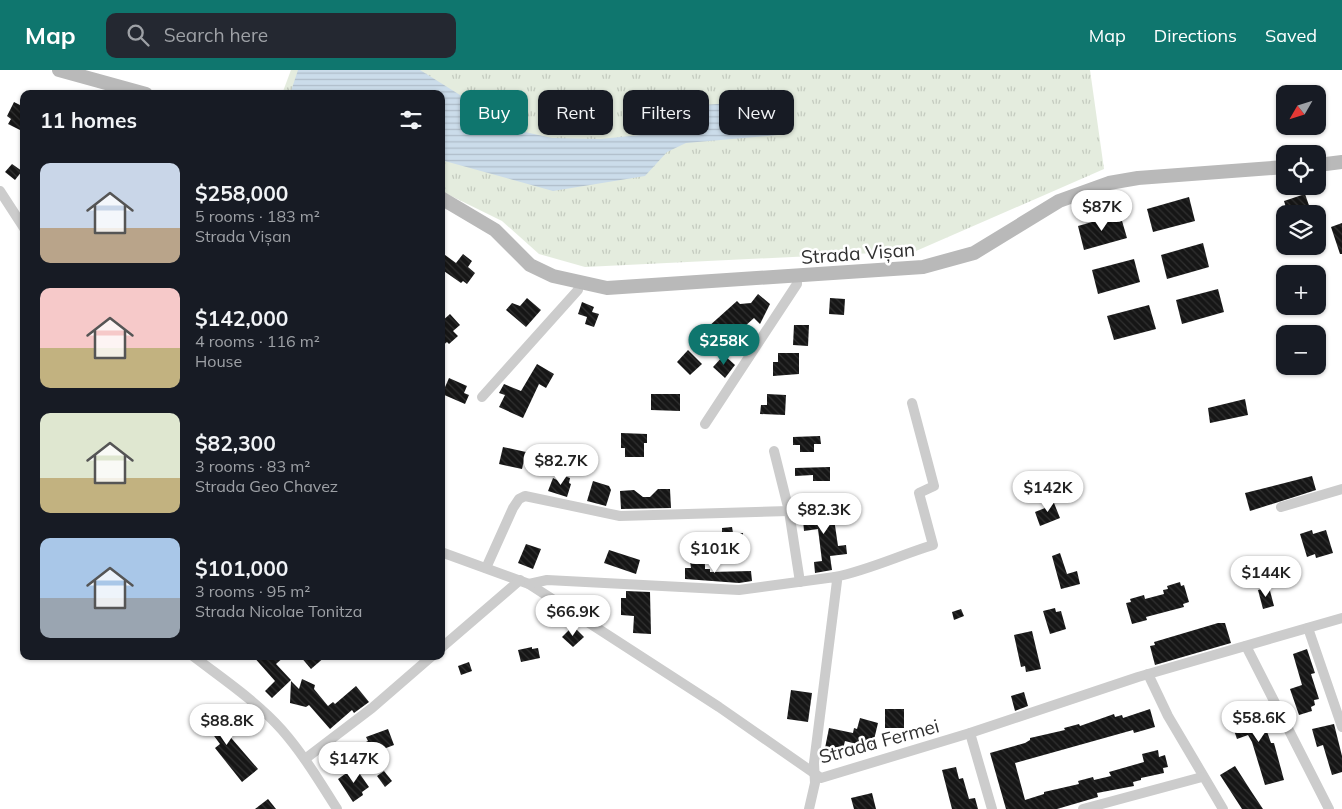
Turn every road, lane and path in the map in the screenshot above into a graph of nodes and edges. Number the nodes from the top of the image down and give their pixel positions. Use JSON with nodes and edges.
{"nodes":[{"id":1,"x":59,"y":70,"type":"edge"},
{"id":2,"x":132,"y":90,"type":"edge"},
{"id":3,"x":1342,"y":162,"type":"edge"},
{"id":4,"x":1326,"y":163,"type":"edge"},
{"id":5,"x":1276,"y":168,"type":"edge"},
{"id":6,"x":0,"y":191,"type":"edge"},
{"id":7,"x":445,"y":200,"type":"edge"},
{"id":8,"x":20,"y":222,"type":"edge"},
{"id":9,"x":797,"y":276,"type":"junction"},
{"id":10,"x":579,"y":284,"type":"junction"},
{"id":11,"x":482,"y":397,"type":"dead end"},
{"id":12,"x":912,"y":403,"type":"dead end"},
{"id":13,"x":705,"y":424,"type":"dead end"},
{"id":14,"x":774,"y":451,"type":"dead end"},
{"id":15,"x":1342,"y":489,"type":"edge"},
{"id":16,"x":1281,"y":507,"type":"dead end"},
{"id":17,"x":789,"y":511,"type":"junction"},
{"id":18,"x":445,"y":553,"type":"edge"},
{"id":19,"x":486,"y":568,"type":"junction"},
{"id":20,"x":835,"y":576,"type":"junction"},
{"id":21,"x":524,"y":582,"type":"junction"},
{"id":22,"x":800,"y":582,"type":"junction"},
{"id":23,"x":1342,"y":618,"type":"edge"},
{"id":24,"x":1308,"y":628,"type":"junction"},
{"id":25,"x":445,"y":645,"type":"edge"},
{"id":26,"x":1246,"y":646,"type":"junction"},
{"id":27,"x":198,"y":660,"type":"edge"},
{"id":28,"x":427,"y":660,"type":"edge"},
{"id":29,"x":1148,"y":674,"type":"junction"},
{"id":30,"x":1342,"y":726,"type":"edge"},
{"id":31,"x":970,"y":734,"type":"junction"},
{"id":32,"x":306,"y":757,"type":"junction"},
{"id":33,"x":814,"y":775,"type":"junction"},
{"id":34,"x":1202,"y":777,"type":"junction"},
{"id":35,"x":337,"y":809,"type":"edge"},
{"id":36,"x":808,"y":809,"type":"edge"},
{"id":37,"x":992,"y":809,"type":"edge"},
{"id":38,"x":1083,"y":809,"type":"edge"},
{"id":39,"x":1222,"y":809,"type":"edge"},
{"id":40,"x":1329,"y":809,"type":"edge"}],
"edges":[{"from":1,"to":2,"type":"street"},
{"from":3,"to":4,"type":"street"},
{"from":5,"to":9,"type":"street","name":"Strada Vișan"},
{"from":6,"to":8,"type":"street"},
{"from":7,"to":10,"type":"street","name":"Strada Vișan"},
{"from":9,"to":10,"type":"street","name":"Strada Vișan"},
{"from":9,"to":13,"type":"street"},
{"from":10,"to":11,"type":"street"},
{"from":12,"to":20,"type":"street"},
{"from":14,"to":17,"type":"street"},
{"from":15,"to":16,"type":"street"},
{"from":17,"to":19,"type":"street"},
{"from":17,"to":22,"type":"street"},
{"from":18,"to":19,"type":"street","name":"Strada Fermei"},
{"from":19,"to":21,"type":"street","name":"Strada Fermei"},
{"from":20,"to":22,"type":"street"},
{"from":20,"to":33,"type":"street"},
{"from":21,"to":22,"type":"street"},
{"from":21,"to":25,"type":"street"},
{"from":21,"to":33,"type":"street","name":"Strada Fermei"},
{"from":23,"to":24,"type":"street","name":"Strada Fermei"},
{"from":24,"to":26,"type":"street","name":"Strada Fermei"},
{"from":24,"to":30,"type":"street"},
{"from":26,"to":29,"type":"street","name":"Strada Fermei"},
{"from":26,"to":40,"type":"street"},
{"from":27,"to":32,"type":"street"},
{"from":28,"to":32,"type":"street"},
{"from":29,"to":31,"type":"street","name":"Strada Fermei"},
{"from":29,"to":34,"type":"street"},
{"from":31,"to":33,"type":"street","name":"Strada Fermei"},
{"from":31,"to":37,"type":"street"},
{"from":32,"to":35,"type":"street"},
{"from":33,"to":36,"type":"street"},
{"from":34,"to":38,"type":"street"},
{"from":34,"to":39,"type":"street"}]}
